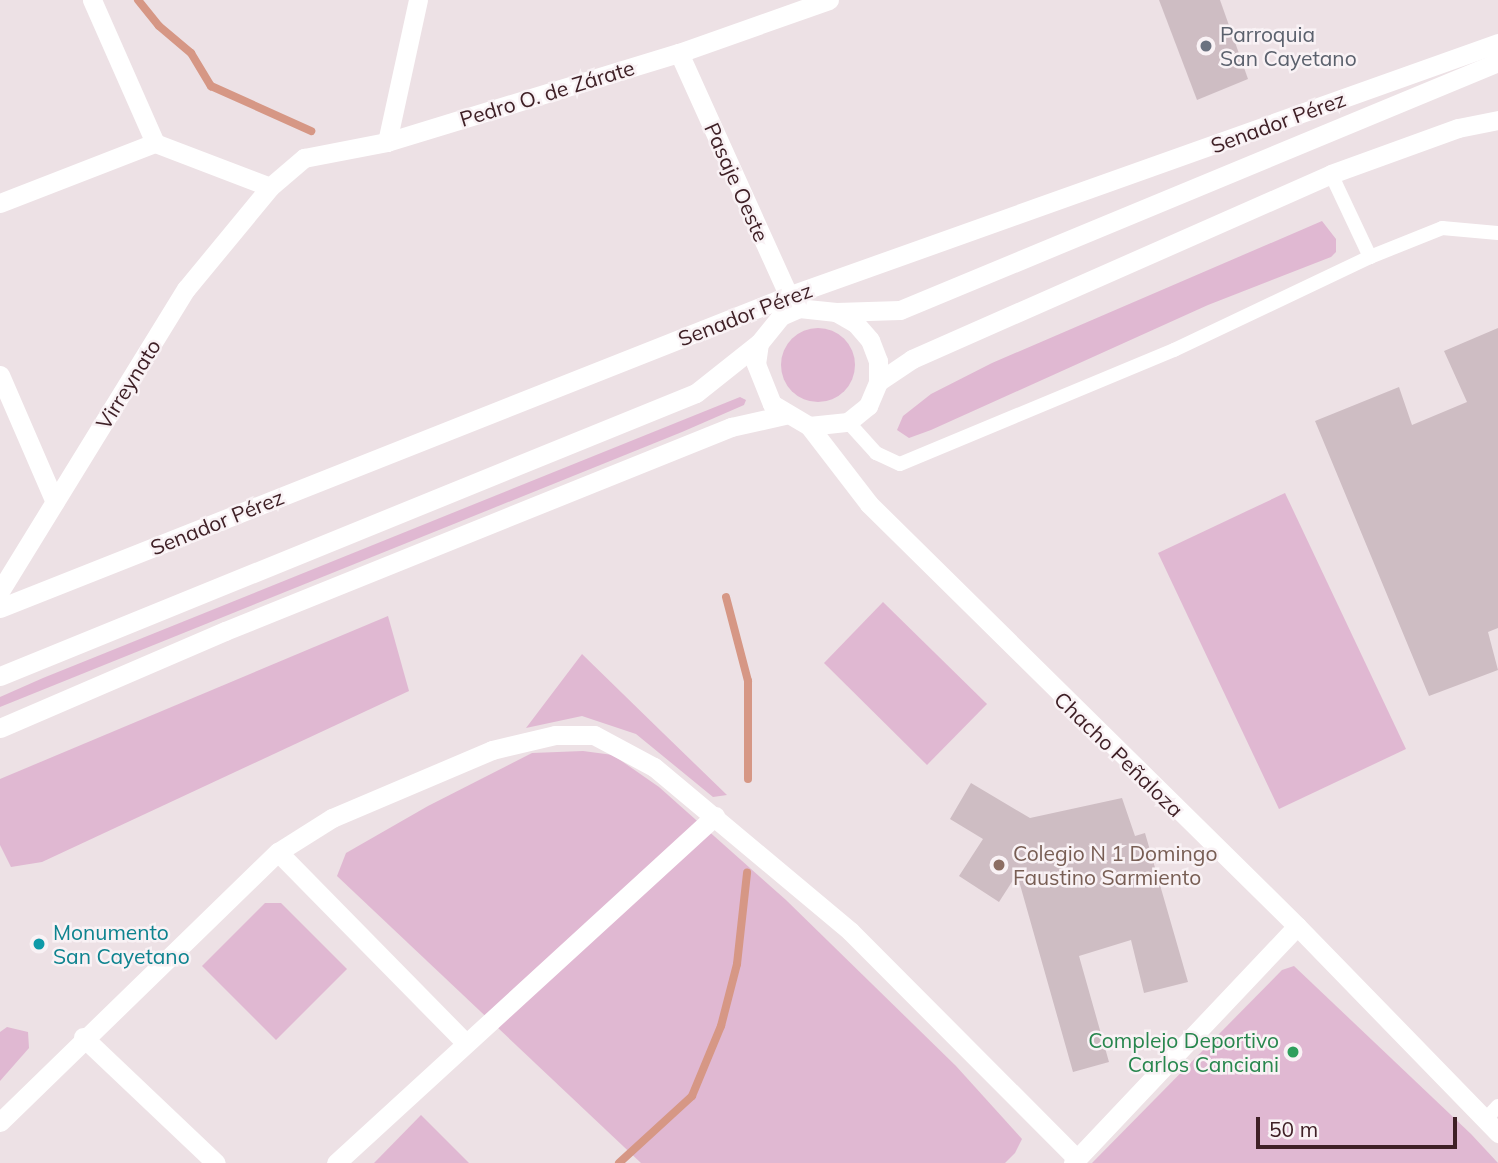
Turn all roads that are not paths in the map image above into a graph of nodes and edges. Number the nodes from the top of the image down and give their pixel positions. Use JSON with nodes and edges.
{"nodes":[{"id":1,"x":92,"y":0,"type":"edge"},
{"id":2,"x":418,"y":0,"type":"edge"},
{"id":3,"x":829,"y":0,"type":"edge"},
{"id":4,"x":776,"y":9,"type":"edge"},
{"id":5,"x":1498,"y":43,"type":"edge"},
{"id":6,"x":679,"y":53,"type":"junction"},
{"id":7,"x":1498,"y":62,"type":"edge"},
{"id":8,"x":1498,"y":120,"type":"edge"},
{"id":9,"x":387,"y":142,"type":"junction"},
{"id":10,"x":155,"y":143,"type":"junction"},
{"id":11,"x":1331,"y":174,"type":"junction"},
{"id":12,"x":270,"y":187,"type":"junction"},
{"id":13,"x":0,"y":203,"type":"edge"},
{"id":14,"x":1498,"y":233,"type":"edge"},
{"id":15,"x":1370,"y":257,"type":"junction"},
{"id":16,"x":791,"y":303,"type":"junction"},
{"id":17,"x":836,"y":312,"type":"junction"},
{"id":18,"x":759,"y":343,"type":"junction"},
{"id":19,"x":0,"y":375,"type":"edge"},
{"id":20,"x":878,"y":382,"type":"junction"},
{"id":21,"x":785,"y":415,"type":"junction"},
{"id":22,"x":848,"y":422,"type":"junction"},
{"id":23,"x":809,"y":426,"type":"junction"},
{"id":24,"x":55,"y":502,"type":"junction"},
{"id":25,"x":0,"y":591,"type":"edge"},
{"id":26,"x":0,"y":608,"type":"edge"},
{"id":27,"x":0,"y":676,"type":"edge"},
{"id":28,"x":0,"y":728,"type":"edge"},
{"id":29,"x":715,"y":816,"type":"junction"},
{"id":30,"x":278,"y":852,"type":"junction"},
{"id":31,"x":1297,"y":926,"type":"junction"},
{"id":32,"x":83,"y":1037,"type":"junction"},
{"id":33,"x":465,"y":1042,"type":"junction"},
{"id":34,"x":1494,"y":1120,"type":"edge"},
{"id":35,"x":0,"y":1122,"type":"edge"},
{"id":36,"x":1075,"y":1161,"type":"edge"},
{"id":37,"x":216,"y":1163,"type":"edge"},
{"id":38,"x":336,"y":1163,"type":"edge"}],
"edges":[{"from":1,"to":10,"type":"street"},
{"from":2,"to":9,"type":"street"},
{"from":3,"to":4,"type":"street","name":"Pedro O. de Zárate"},
{"from":4,"to":6,"type":"street","name":"Pedro O. de Zárate"},
{"from":5,"to":16,"type":"street","name":"Senador Pérez"},
{"from":6,"to":9,"type":"street","name":"Pedro O. de Zárate"},
{"from":6,"to":16,"type":"street","name":"Pasaje Oeste"},
{"from":7,"to":17,"type":"street"},
{"from":8,"to":11,"type":"street"},
{"from":9,"to":12,"type":"street","name":"Pedro O. de Zárate"},
{"from":10,"to":12,"type":"street"},
{"from":10,"to":13,"type":"street"},
{"from":11,"to":15,"type":"lane"},
{"from":11,"to":20,"type":"street"},
{"from":12,"to":24,"type":"street","name":"Virreynato"},
{"from":14,"to":15,"type":"lane"},
{"from":15,"to":22,"type":"lane"},
{"from":16,"to":17,"type":"street"},
{"from":16,"to":18,"type":"street"},
{"from":16,"to":26,"type":"street","name":"Senador Pérez"},
{"from":17,"to":20,"type":"street"},
{"from":18,"to":21,"type":"street"},
{"from":18,"to":27,"type":"street"},
{"from":19,"to":24,"type":"street"},
{"from":20,"to":22,"type":"street"},
{"from":21,"to":23,"type":"street"},
{"from":21,"to":28,"type":"street"},
{"from":22,"to":23,"type":"street"},
{"from":23,"to":31,"type":"street","name":"Chacho Peñaloza"},
{"from":24,"to":25,"type":"street","name":"Virreynato"},
{"from":29,"to":30,"type":"street"},
{"from":29,"to":33,"type":"street"},
{"from":29,"to":36,"type":"street"},
{"from":30,"to":32,"type":"street"},
{"from":30,"to":33,"type":"street"},
{"from":31,"to":34,"type":"street","name":"Chacho Peñaloza"},
{"from":31,"to":36,"type":"street"},
{"from":32,"to":35,"type":"street"},
{"from":32,"to":37,"type":"street"},
{"from":33,"to":38,"type":"street"}]}
